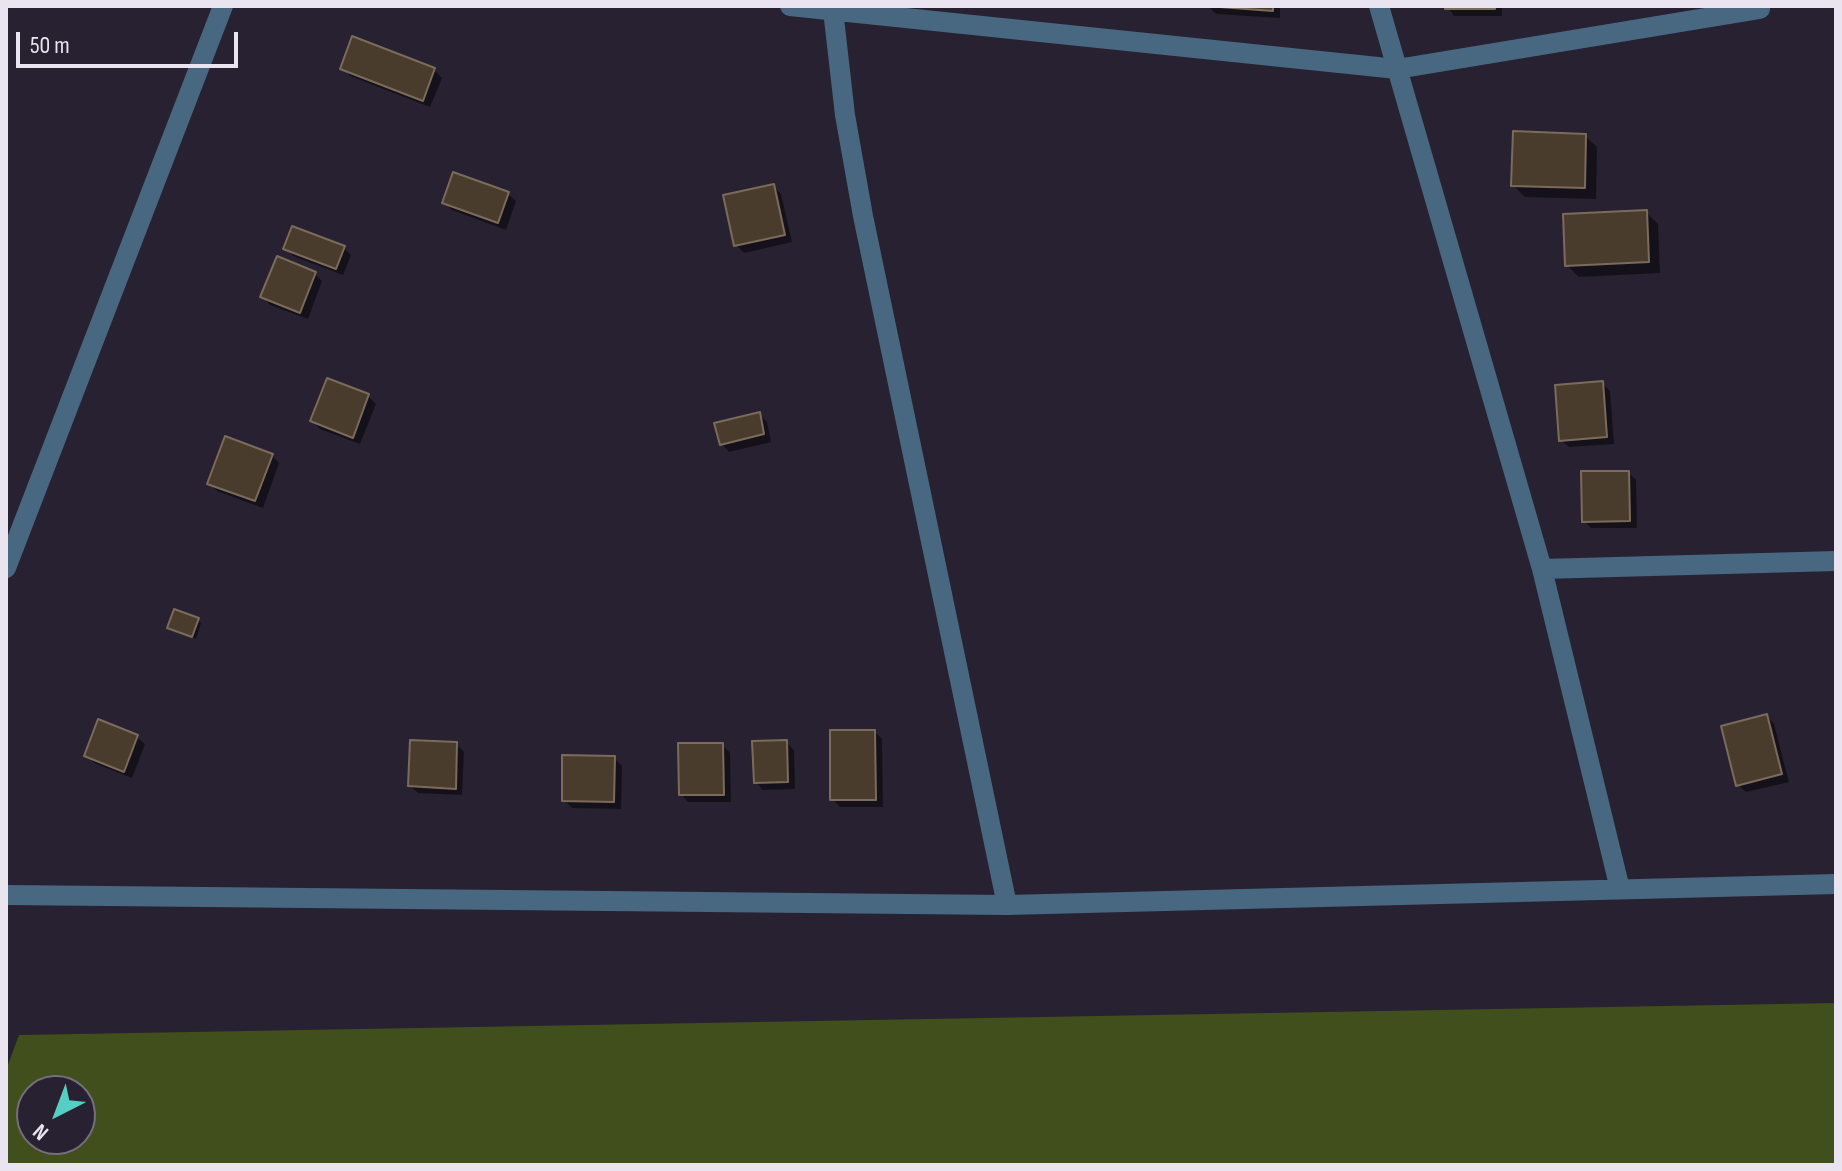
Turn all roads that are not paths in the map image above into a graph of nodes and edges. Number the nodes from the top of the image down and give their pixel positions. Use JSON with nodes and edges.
{"nodes":[{"id":1,"x":223,"y":6,"type":"edge"},
{"id":2,"x":790,"y":6,"type":"edge"},
{"id":3,"x":1379,"y":6,"type":"edge"},
{"id":4,"x":1760,"y":9,"type":"dead end"},
{"id":5,"x":833,"y":10,"type":"junction"},
{"id":6,"x":1397,"y":69,"type":"junction"},
{"id":7,"x":1836,"y":561,"type":"edge"},
{"id":8,"x":6,"y":568,"type":"edge"},
{"id":9,"x":1542,"y":569,"type":"junction"},
{"id":10,"x":1836,"y":884,"type":"edge"},
{"id":11,"x":1620,"y":889,"type":"junction"},
{"id":12,"x":6,"y":895,"type":"edge"},
{"id":13,"x":1007,"y":905,"type":"junction"}],
"edges":[{"from":1,"to":8,"type":"street"},
{"from":2,"to":5,"type":"street"},
{"from":3,"to":6,"type":"street"},
{"from":4,"to":6,"type":"street"},
{"from":5,"to":6,"type":"street"},
{"from":5,"to":13,"type":"street"},
{"from":6,"to":9,"type":"street"},
{"from":7,"to":9,"type":"street"},
{"from":9,"to":11,"type":"street"},
{"from":10,"to":11,"type":"street"},
{"from":11,"to":13,"type":"street"},
{"from":12,"to":13,"type":"street"}]}
